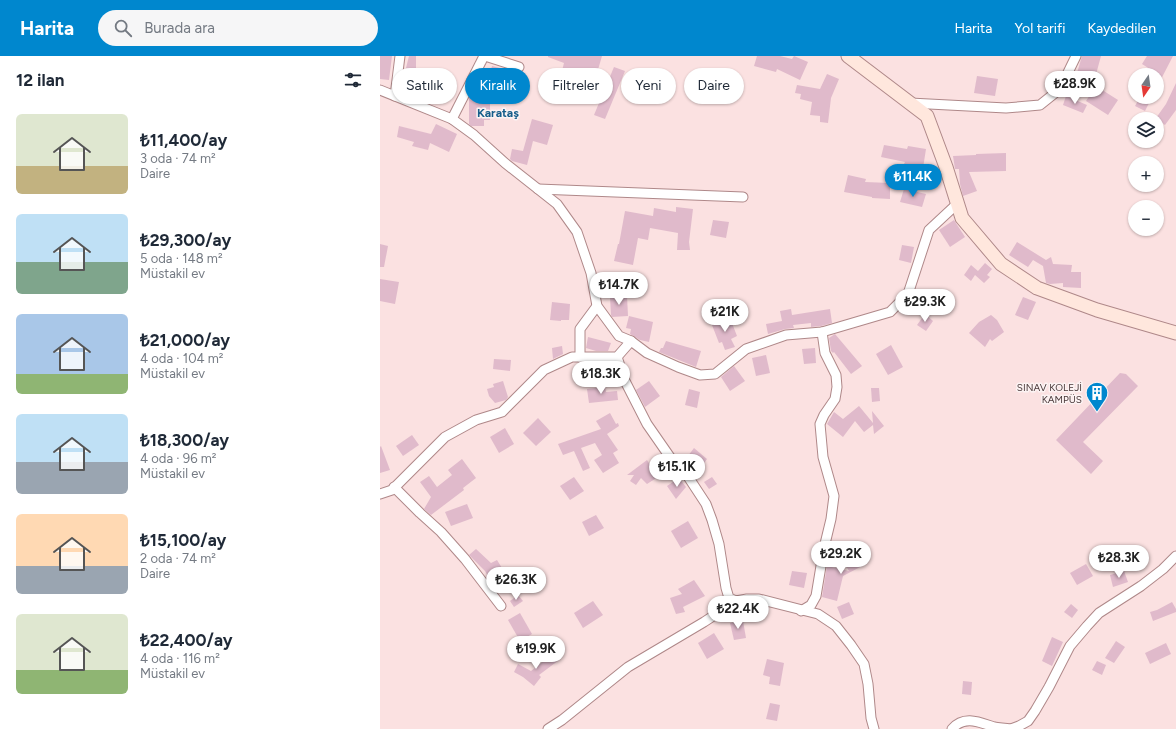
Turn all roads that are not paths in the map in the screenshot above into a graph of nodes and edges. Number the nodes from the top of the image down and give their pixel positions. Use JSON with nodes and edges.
{"nodes":[{"id":1,"x":400,"y":56,"type":"edge"},
{"id":2,"x":485,"y":56,"type":"edge"},
{"id":3,"x":849,"y":56,"type":"edge"},
{"id":4,"x":1076,"y":56,"type":"edge"},
{"id":5,"x":519,"y":67,"type":"dead end"},
{"id":6,"x":398,"y":68,"type":"edge"},
{"id":7,"x":380,"y":90,"type":"edge"},
{"id":8,"x":392,"y":95,"type":"edge"},
{"id":9,"x":910,"y":103,"type":"junction"},
{"id":10,"x":414,"y":104,"type":"edge"},
{"id":11,"x":452,"y":120,"type":"junction"},
{"id":12,"x":538,"y":189,"type":"junction"},
{"id":13,"x":742,"y":197,"type":"dead end"},
{"id":14,"x":958,"y":203,"type":"junction"},
{"id":15,"x":597,"y":306,"type":"junction"},
{"id":16,"x":822,"y":332,"type":"junction"},
{"id":17,"x":1176,"y":333,"type":"edge"},
{"id":18,"x":631,"y":341,"type":"junction"},
{"id":19,"x":580,"y":357,"type":"junction"},
{"id":20,"x":617,"y":357,"type":"junction"},
{"id":21,"x":394,"y":487,"type":"junction"},
{"id":22,"x":380,"y":494,"type":"edge"},
{"id":23,"x":1176,"y":556,"type":"edge"},
{"id":24,"x":736,"y":601,"type":"junction"},
{"id":25,"x":502,"y":606,"type":"dead end"},
{"id":26,"x":801,"y":611,"type":"junction"},
{"id":27,"x":548,"y":729,"type":"edge"},
{"id":28,"x":874,"y":729,"type":"edge"},
{"id":29,"x":952,"y":729,"type":"edge"},
{"id":30,"x":1011,"y":729,"type":"edge"}],
"edges":[{"from":1,"to":6,"type":"street"},
{"from":2,"to":5,"type":"street"},
{"from":2,"to":11,"type":"street"},
{"from":3,"to":9,"type":"street"},
{"from":4,"to":9,"type":"street"},
{"from":7,"to":8,"type":"street"},
{"from":9,"to":14,"type":"street"},
{"from":10,"to":11,"type":"street"},
{"from":11,"to":12,"type":"street"},
{"from":12,"to":13,"type":"street"},
{"from":12,"to":15,"type":"street"},
{"from":14,"to":16,"type":"street"},
{"from":14,"to":17,"type":"street"},
{"from":15,"to":18,"type":"street"},
{"from":15,"to":19,"type":"street"},
{"from":16,"to":18,"type":"street"},
{"from":16,"to":26,"type":"street"},
{"from":18,"to":20,"type":"street"},
{"from":19,"to":20,"type":"street"},
{"from":19,"to":21,"type":"street"},
{"from":20,"to":24,"type":"street"},
{"from":21,"to":22,"type":"street"},
{"from":21,"to":25,"type":"street"},
{"from":23,"to":30,"type":"street"},
{"from":24,"to":26,"type":"street"},
{"from":24,"to":27,"type":"street"},
{"from":26,"to":28,"type":"street"},
{"from":29,"to":30,"type":"street"}]}
